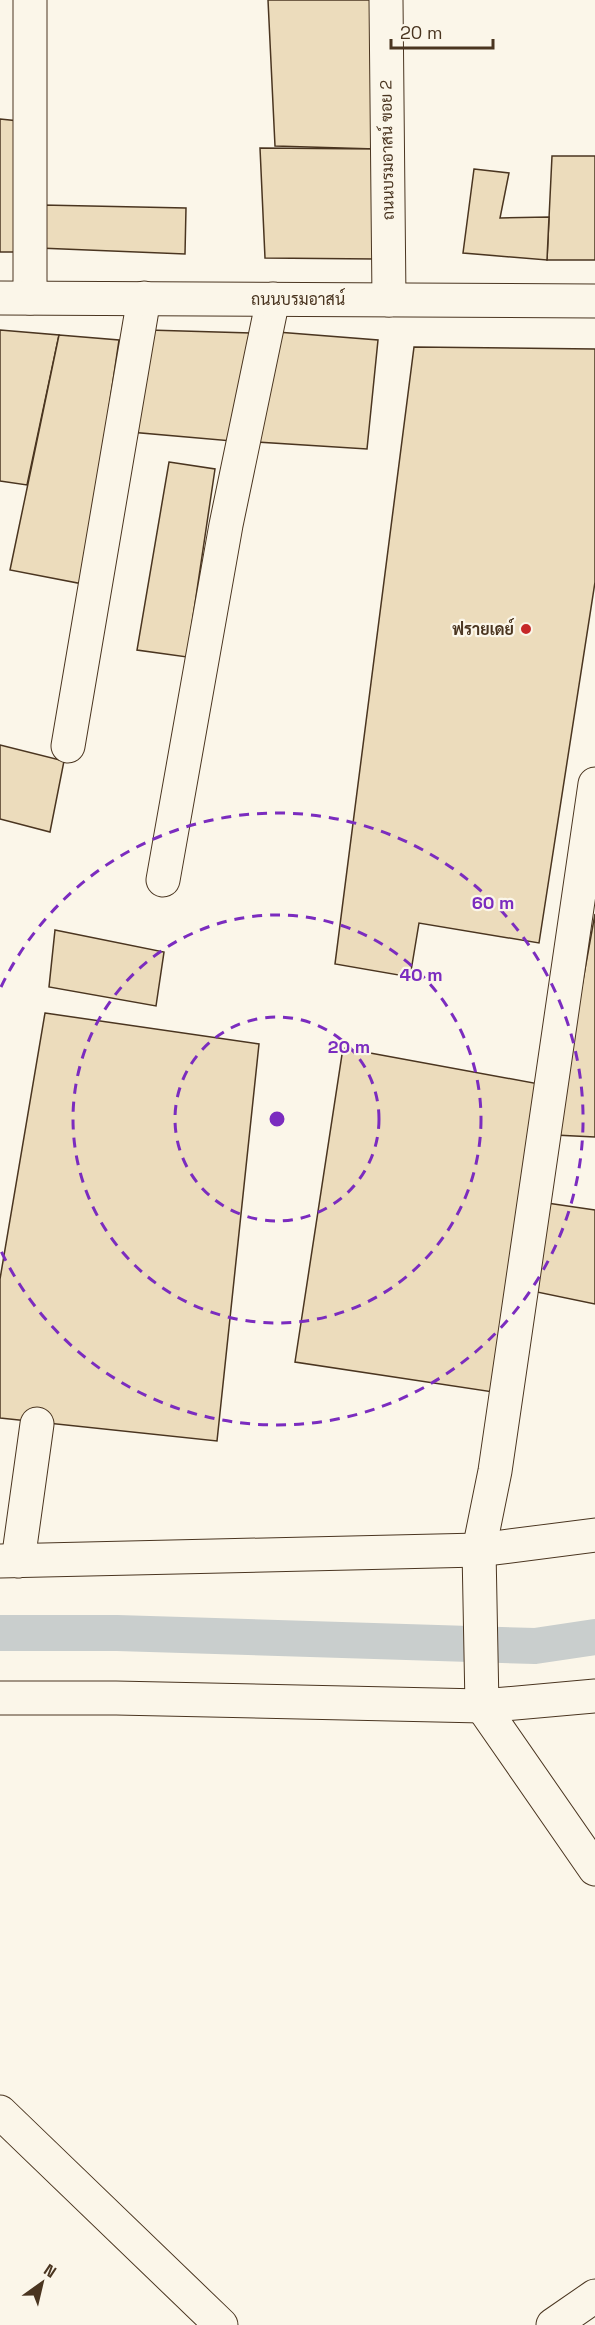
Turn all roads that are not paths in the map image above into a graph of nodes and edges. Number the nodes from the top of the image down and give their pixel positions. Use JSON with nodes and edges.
{"nodes":[{"id":1,"x":30,"y":0,"type":"edge"},
{"id":2,"x":386,"y":0,"type":"edge"},
{"id":3,"x":15,"y":298,"type":"edge"},
{"id":4,"x":144,"y":298,"type":"junction"},
{"id":5,"x":273,"y":299,"type":"junction"},
{"id":6,"x":388,"y":300,"type":"junction"},
{"id":7,"x":595,"y":301,"type":"edge"},
{"id":8,"x":68,"y":746,"type":"dead end"},
{"id":9,"x":595,"y":784,"type":"edge"},
{"id":10,"x":163,"y":880,"type":"dead end"},
{"id":11,"x":37,"y":1424,"type":"dead end"},
{"id":12,"x":595,"y":1535,"type":"edge"},
{"id":13,"x":479,"y":1550,"type":"junction"},
{"id":14,"x":9,"y":1561,"type":"edge"},
{"id":15,"x":595,"y":1696,"type":"edge"},
{"id":16,"x":0,"y":1698,"type":"edge"},
{"id":17,"x":482,"y":1706,"type":"junction"},
{"id":18,"x":595,"y":1869,"type":"edge"},
{"id":19,"x":0,"y":2112,"type":"edge"},
{"id":20,"x":595,"y":2296,"type":"edge"},
{"id":21,"x":221,"y":2325,"type":"edge"},
{"id":22,"x":553,"y":2325,"type":"edge"}],
"edges":[{"from":1,"to":3,"type":"street"},
{"from":2,"to":6,"type":"street","name":"ถนนบรมอาสน์ ฃอย 2"},
{"from":3,"to":4,"type":"street","name":"ถนนบรมอาสน์"},
{"from":4,"to":5,"type":"street","name":"ถนนบรมอาสน์"},
{"from":4,"to":8,"type":"street"},
{"from":5,"to":6,"type":"street","name":"ถนนบรมอาสน์"},
{"from":5,"to":10,"type":"street"},
{"from":6,"to":7,"type":"street","name":"ถนนบรมอาสน์"},
{"from":9,"to":13,"type":"street"},
{"from":11,"to":14,"type":"street"},
{"from":12,"to":13,"type":"street"},
{"from":13,"to":14,"type":"street"},
{"from":13,"to":17,"type":"street"},
{"from":15,"to":17,"type":"street"},
{"from":16,"to":17,"type":"street"},
{"from":17,"to":18,"type":"street"},
{"from":19,"to":21,"type":"street"},
{"from":20,"to":22,"type":"street"}]}
